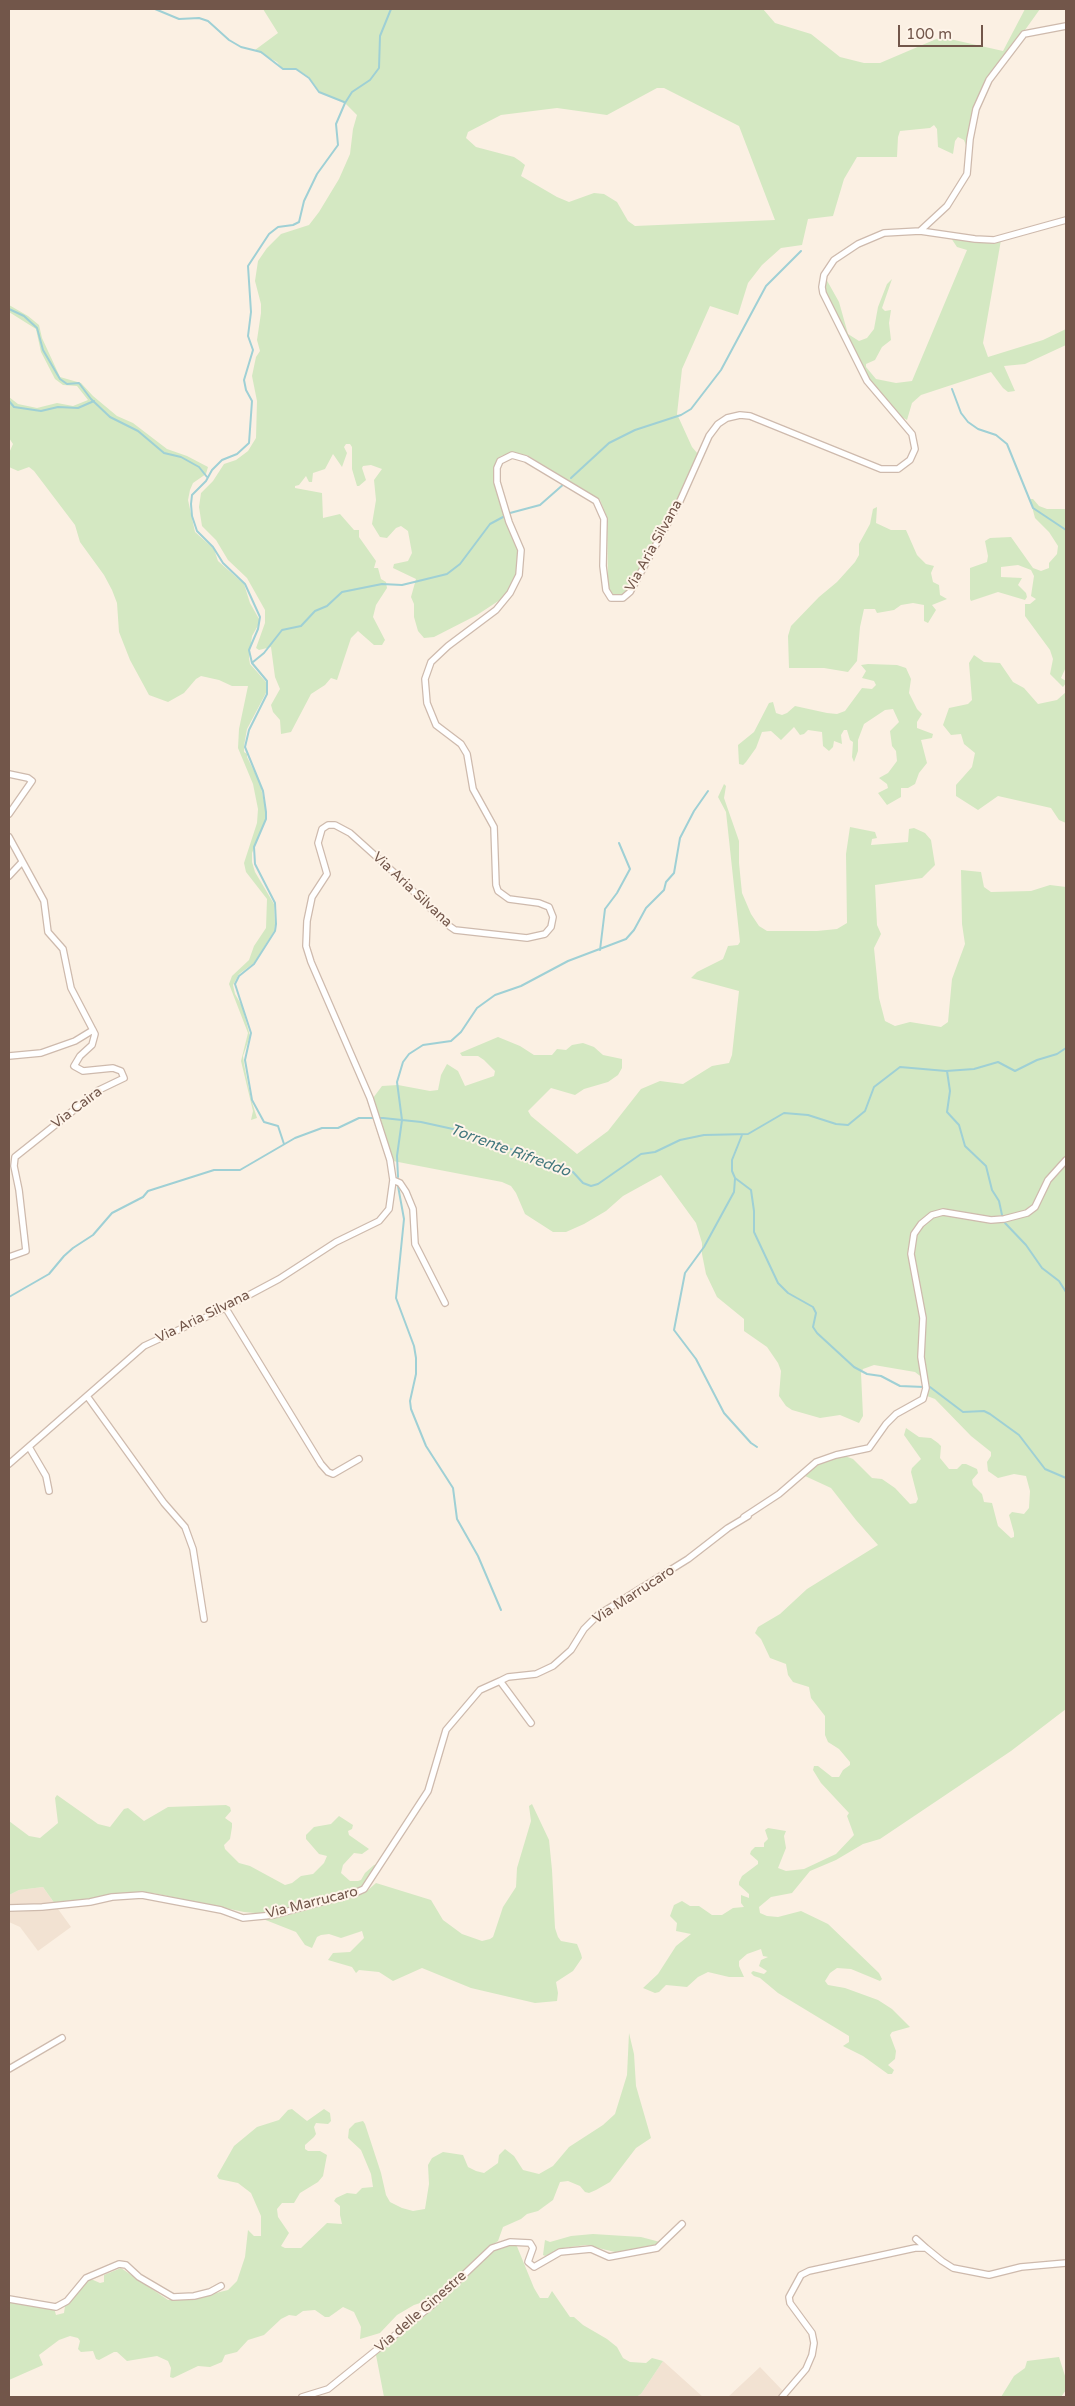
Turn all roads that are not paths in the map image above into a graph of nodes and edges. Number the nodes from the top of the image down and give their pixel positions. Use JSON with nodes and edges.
{"nodes":[{"id":1,"x":1066,"y":26,"type":"edge"},
{"id":2,"x":1066,"y":220,"type":"edge"},
{"id":3,"x":920,"y":231,"type":"junction"},
{"id":4,"x":9,"y":774,"type":"edge"},
{"id":5,"x":9,"y":814,"type":"edge"},
{"id":6,"x":9,"y":837,"type":"edge"},
{"id":7,"x":22,"y":862,"type":"junction"},
{"id":8,"x":9,"y":876,"type":"edge"},
{"id":9,"x":93,"y":1030,"type":"junction"},
{"id":10,"x":9,"y":1056,"type":"edge"},
{"id":11,"x":1066,"y":1160,"type":"edge"},
{"id":12,"x":393,"y":1180,"type":"junction"},
{"id":13,"x":9,"y":1257,"type":"edge"},
{"id":14,"x":445,"y":1303,"type":"dead end"},
{"id":15,"x":225,"y":1308,"type":"junction"},
{"id":16,"x":87,"y":1396,"type":"junction"},
{"id":17,"x":29,"y":1447,"type":"junction"},
{"id":18,"x":359,"y":1459,"type":"dead end"},
{"id":19,"x":9,"y":1464,"type":"edge"},
{"id":20,"x":49,"y":1491,"type":"dead end"},
{"id":21,"x":752,"y":1515,"type":"dead end"},
{"id":22,"x":744,"y":1517,"type":"junction"},
{"id":23,"x":204,"y":1619,"type":"dead end"},
{"id":24,"x":500,"y":1681,"type":"junction"},
{"id":25,"x":531,"y":1723,"type":"dead end"},
{"id":26,"x":9,"y":1908,"type":"edge"},
{"id":27,"x":62,"y":2038,"type":"dead end"},
{"id":28,"x":9,"y":2069,"type":"edge"},
{"id":29,"x":682,"y":2224,"type":"dead end"},
{"id":30,"x":916,"y":2238,"type":"dead end"},
{"id":31,"x":926,"y":2248,"type":"junction"},
{"id":32,"x":1066,"y":2263,"type":"edge"},
{"id":33,"x":221,"y":2286,"type":"dead end"},
{"id":34,"x":9,"y":2298,"type":"edge"},
{"id":35,"x":302,"y":2397,"type":"edge"},
{"id":36,"x":782,"y":2397,"type":"edge"}],
"edges":[{"from":1,"to":3,"type":"street"},
{"from":2,"to":3,"type":"street","name":"Via Aria Silvana"},
{"from":3,"to":12,"type":"street","name":"Via Aria Silvana"},
{"from":4,"to":5,"type":"street"},
{"from":6,"to":7,"type":"street"},
{"from":7,"to":8,"type":"street"},
{"from":7,"to":9,"type":"street"},
{"from":9,"to":10,"type":"street"},
{"from":9,"to":13,"type":"street","name":"Via Caira"},
{"from":11,"to":22,"type":"street","name":"Via Marrucaro"},
{"from":12,"to":14,"type":"street","name":"Via Aria Silvana"},
{"from":12,"to":15,"type":"street","name":"Via Aria Silvana"},
{"from":15,"to":16,"type":"street","name":"Via Aria Silvana"},
{"from":15,"to":18,"type":"street"},
{"from":16,"to":17,"type":"street","name":"Via Aria Silvana"},
{"from":16,"to":23,"type":"street"},
{"from":17,"to":19,"type":"street","name":"Via Aria Silvana"},
{"from":17,"to":20,"type":"street"},
{"from":21,"to":22,"type":"street","name":"Via Marrucaro"},
{"from":22,"to":24,"type":"street","name":"Via Marrucaro"},
{"from":24,"to":25,"type":"street"},
{"from":24,"to":26,"type":"street","name":"Via Marrucaro"},
{"from":27,"to":28,"type":"street"},
{"from":29,"to":35,"type":"street","name":"Via delle Ginestre"},
{"from":30,"to":31,"type":"street"},
{"from":31,"to":32,"type":"street"},
{"from":31,"to":36,"type":"street"},
{"from":33,"to":34,"type":"street"}]}
